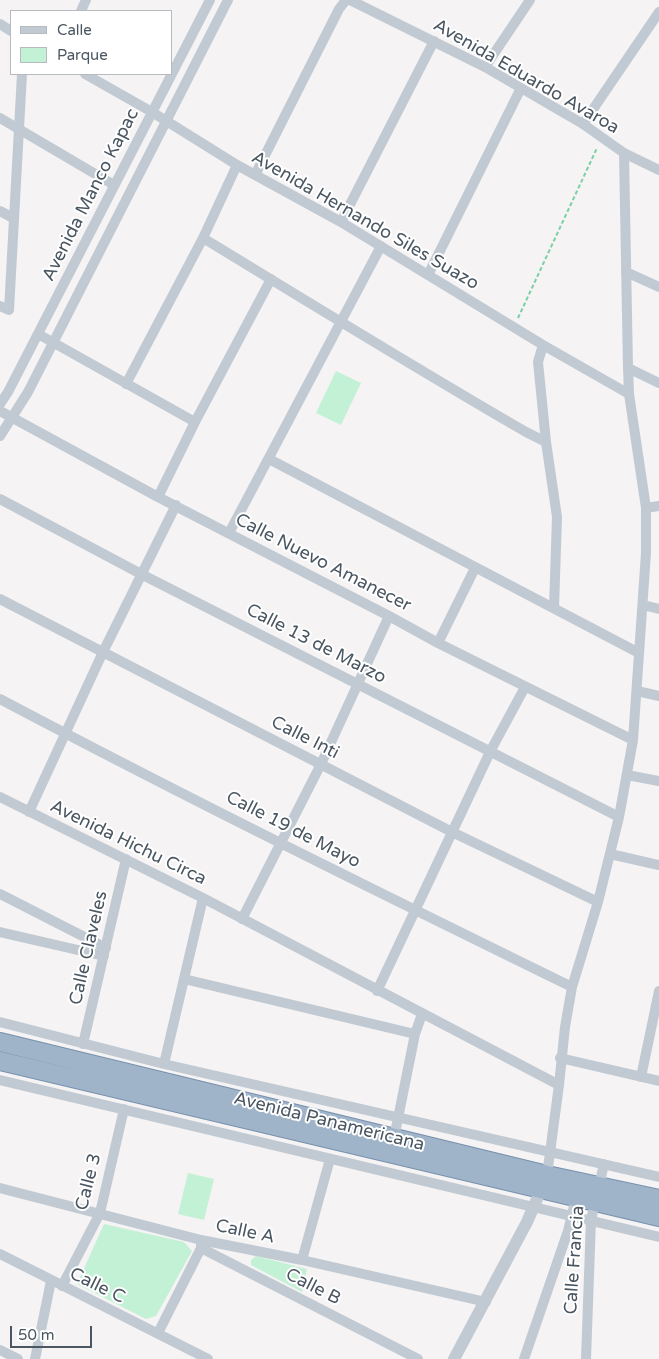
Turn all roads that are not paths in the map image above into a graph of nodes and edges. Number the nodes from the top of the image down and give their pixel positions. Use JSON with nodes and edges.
{"nodes":[{"id":1,"x":210,"y":0,"type":"edge"},
{"id":2,"x":228,"y":0,"type":"edge"},
{"id":3,"x":346,"y":0,"type":"edge"},
{"id":4,"x":350,"y":0,"type":"edge"},
{"id":5,"x":530,"y":0,"type":"edge"},
{"id":6,"x":659,"y":12,"type":"edge"},
{"id":7,"x":434,"y":41,"type":"junction"},
{"id":8,"x":485,"y":67,"type":"junction"},
{"id":9,"x":172,"y":73,"type":"edge"},
{"id":10,"x":22,"y":75,"type":"edge"},
{"id":11,"x":87,"y":75,"type":"edge"},
{"id":12,"x":171,"y":75,"type":"edge"},
{"id":13,"x":521,"y":88,"type":"junction"},
{"id":14,"x":152,"y":112,"type":"junction"},
{"id":15,"x":0,"y":118,"type":"edge"},
{"id":16,"x":166,"y":121,"type":"junction"},
{"id":17,"x":583,"y":124,"type":"junction"},
{"id":18,"x":19,"y":129,"type":"junction"},
{"id":19,"x":624,"y":153,"type":"junction"},
{"id":20,"x":237,"y":165,"type":"junction"},
{"id":21,"x":659,"y":170,"type":"edge"},
{"id":22,"x":255,"y":175,"type":"junction"},
{"id":23,"x":114,"y":185,"type":"junction"},
{"id":24,"x":0,"y":211,"type":"edge"},
{"id":25,"x":13,"y":218,"type":"junction"},
{"id":26,"x":341,"y":222,"type":"junction"},
{"id":27,"x":203,"y":238,"type":"junction"},
{"id":28,"x":380,"y":246,"type":"junction"},
{"id":29,"x":626,"y":272,"type":"junction"},
{"id":30,"x":428,"y":275,"type":"junction"},
{"id":31,"x":271,"y":279,"type":"junction"},
{"id":32,"x":659,"y":287,"type":"edge"},
{"id":33,"x":0,"y":306,"type":"edge"},
{"id":34,"x":342,"y":321,"type":"junction"},
{"id":35,"x":38,"y":334,"type":"junction"},
{"id":36,"x":53,"y":342,"type":"junction"},
{"id":37,"x":543,"y":345,"type":"junction"},
{"id":38,"x":628,"y":368,"type":"junction"},
{"id":39,"x":659,"y":383,"type":"edge"},
{"id":40,"x":126,"y":384,"type":"junction"},
{"id":41,"x":630,"y":394,"type":"junction"},
{"id":42,"x":0,"y":404,"type":"edge"},
{"id":43,"x":0,"y":411,"type":"edge"},
{"id":44,"x":13,"y":418,"type":"junction"},
{"id":45,"x":195,"y":422,"type":"junction"},
{"id":46,"x":0,"y":436,"type":"edge"},
{"id":47,"x":546,"y":442,"type":"junction"},
{"id":48,"x":269,"y":459,"type":"junction"},
{"id":49,"x":158,"y":497,"type":"junction"},
{"id":50,"x":0,"y":499,"type":"edge"},
{"id":51,"x":176,"y":505,"type":"junction"},
{"id":52,"x":659,"y":506,"type":"edge"},
{"id":53,"x":646,"y":508,"type":"junction"},
{"id":54,"x":229,"y":533,"type":"junction"},
{"id":55,"x":476,"y":568,"type":"junction"},
{"id":56,"x":141,"y":574,"type":"junction"},
{"id":57,"x":0,"y":599,"type":"edge"},
{"id":58,"x":642,"y":604,"type":"junction"},
{"id":59,"x":554,"y":608,"type":"junction"},
{"id":60,"x":659,"y":608,"type":"edge"},
{"id":61,"x":389,"y":616,"type":"junction"},
{"id":62,"x":438,"y":643,"type":"junction"},
{"id":63,"x":102,"y":652,"type":"junction"},
{"id":64,"x":639,"y":653,"type":"junction"},
{"id":65,"x":358,"y":683,"type":"junction"},
{"id":66,"x":525,"y":687,"type":"junction"},
{"id":67,"x":637,"y":691,"type":"junction"},
{"id":68,"x":659,"y":696,"type":"edge"},
{"id":69,"x":0,"y":699,"type":"edge"},
{"id":70,"x":66,"y":734,"type":"junction"},
{"id":71,"x":633,"y":740,"type":"junction"},
{"id":72,"x":491,"y":750,"type":"junction"},
{"id":73,"x":320,"y":764,"type":"junction"},
{"id":74,"x":627,"y":775,"type":"junction"},
{"id":75,"x":659,"y":781,"type":"edge"},
{"id":76,"x":0,"y":798,"type":"edge"},
{"id":77,"x":29,"y":812,"type":"junction"},
{"id":78,"x":619,"y":817,"type":"junction"},
{"id":79,"x":452,"y":832,"type":"junction"},
{"id":80,"x":281,"y":842,"type":"junction"},
{"id":81,"x":610,"y":854,"type":"junction"},
{"id":82,"x":126,"y":859,"type":"junction"},
{"id":83,"x":659,"y":865,"type":"edge"},
{"id":84,"x":0,"y":894,"type":"edge"},
{"id":85,"x":203,"y":898,"type":"junction"},
{"id":86,"x":598,"y":902,"type":"junction"},
{"id":87,"x":414,"y":910,"type":"junction"},
{"id":88,"x":242,"y":919,"type":"junction"},
{"id":89,"x":0,"y":932,"type":"edge"},
{"id":90,"x":105,"y":952,"type":"junction"},
{"id":91,"x":184,"y":979,"type":"junction"},
{"id":92,"x":572,"y":987,"type":"junction"},
{"id":93,"x":377,"y":991,"type":"junction"},
{"id":94,"x":659,"y":991,"type":"edge"},
{"id":95,"x":422,"y":1014,"type":"junction"},
{"id":96,"x":0,"y":1022,"type":"edge"},
{"id":97,"x":415,"y":1034,"type":"junction"},
{"id":98,"x":0,"y":1042,"type":"edge"},
{"id":99,"x":83,"y":1044,"type":"junction"},
{"id":100,"x":560,"y":1058,"type":"junction"},
{"id":101,"x":0,"y":1061,"type":"edge"},
{"id":102,"x":164,"y":1064,"type":"junction"},
{"id":103,"x":642,"y":1077,"type":"junction"},
{"id":104,"x":0,"y":1080,"type":"edge"},
{"id":105,"x":659,"y":1081,"type":"edge"},
{"id":106,"x":559,"y":1085,"type":"junction"},
{"id":107,"x":124,"y":1109,"type":"junction"},
{"id":108,"x":398,"y":1118,"type":"junction"},
{"id":109,"x":394,"y":1138,"type":"junction"},
{"id":110,"x":551,"y":1152,"type":"junction"},
{"id":111,"x":330,"y":1159,"type":"junction"},
{"id":112,"x":604,"y":1164,"type":"junction"},
{"id":113,"x":659,"y":1177,"type":"edge"},
{"id":114,"x":544,"y":1182,"type":"junction"},
{"id":115,"x":0,"y":1188,"type":"edge"},
{"id":116,"x":597,"y":1194,"type":"junction"},
{"id":117,"x":576,"y":1198,"type":"junction"},
{"id":118,"x":659,"y":1199,"type":"edge"},
{"id":119,"x":534,"y":1208,"type":"junction"},
{"id":120,"x":100,"y":1213,"type":"junction"},
{"id":121,"x":571,"y":1217,"type":"junction"},
{"id":122,"x":659,"y":1217,"type":"edge"},
{"id":123,"x":591,"y":1220,"type":"junction"},
{"id":124,"x":659,"y":1237,"type":"edge"},
{"id":125,"x":201,"y":1244,"type":"junction"},
{"id":126,"x":0,"y":1254,"type":"edge"},
{"id":127,"x":302,"y":1260,"type":"junction"},
{"id":128,"x":51,"y":1281,"type":"junction"},
{"id":129,"x":62,"y":1286,"type":"junction"},
{"id":130,"x":486,"y":1302,"type":"junction"},
{"id":131,"x":158,"y":1333,"type":"junction"},
{"id":132,"x":0,"y":1350,"type":"edge"},
{"id":133,"x":18,"y":1359,"type":"edge"},
{"id":134,"x":35,"y":1359,"type":"edge"},
{"id":135,"x":208,"y":1359,"type":"edge"},
{"id":136,"x":418,"y":1359,"type":"edge"},
{"id":137,"x":454,"y":1359,"type":"edge"},
{"id":138,"x":524,"y":1359,"type":"edge"},
{"id":139,"x":586,"y":1359,"type":"edge"}],
"edges":[{"from":1,"to":9,"type":"street","name":"Avenida Manco Kapac"},
{"from":2,"to":16,"type":"street"},
{"from":3,"to":22,"type":"street"},
{"from":4,"to":7,"type":"street","name":"Avenida Eduardo Avaroa"},
{"from":5,"to":8,"type":"street"},
{"from":6,"to":17,"type":"street"},
{"from":7,"to":8,"type":"street","name":"Avenida Eduardo Avaroa"},
{"from":7,"to":26,"type":"street"},
{"from":8,"to":13,"type":"street","name":"Avenida Eduardo Avaroa"},
{"from":10,"to":18,"type":"street"},
{"from":11,"to":14,"type":"street","name":"Avenida Hernando Siles Suazo"},
{"from":12,"to":14,"type":"street","name":"Avenida Manco Kapac"},
{"from":13,"to":17,"type":"street","name":"Avenida Eduardo Avaroa"},
{"from":13,"to":30,"type":"street"},
{"from":14,"to":16,"type":"street","name":"Avenida Hernando Siles Suazo"},
{"from":14,"to":23,"type":"street","name":"Avenida Manco Kapac"},
{"from":15,"to":18,"type":"street"},
{"from":16,"to":20,"type":"street","name":"Avenida Hernando Siles Suazo"},
{"from":16,"to":36,"type":"street"},
{"from":17,"to":19,"type":"street","name":"Avenida Eduardo Avaroa"},
{"from":18,"to":23,"type":"street"},
{"from":18,"to":25,"type":"street"},
{"from":19,"to":21,"type":"street","name":"Avenida Eduardo Avaroa"},
{"from":19,"to":29,"type":"street"},
{"from":20,"to":22,"type":"street","name":"Avenida Hernando Siles Suazo"},
{"from":20,"to":27,"type":"street"},
{"from":22,"to":26,"type":"street","name":"Avenida Hernando Siles Suazo"},
{"from":23,"to":35,"type":"street","name":"Avenida Manco Kapac"},
{"from":24,"to":25,"type":"street"},
{"from":25,"to":33,"type":"street"},
{"from":26,"to":28,"type":"street","name":"Avenida Hernando Siles Suazo"},
{"from":27,"to":31,"type":"street"},
{"from":27,"to":40,"type":"street"},
{"from":28,"to":30,"type":"street","name":"Avenida Hernando Siles Suazo"},
{"from":28,"to":34,"type":"street"},
{"from":29,"to":32,"type":"street"},
{"from":29,"to":38,"type":"street"},
{"from":30,"to":37,"type":"street","name":"Avenida Hernando Siles Suazo"},
{"from":31,"to":34,"type":"street"},
{"from":31,"to":45,"type":"street"},
{"from":34,"to":47,"type":"street"},
{"from":34,"to":48,"type":"street"},
{"from":35,"to":36,"type":"street"},
{"from":35,"to":42,"type":"street","name":"Avenida Manco Kapac"},
{"from":36,"to":40,"type":"street"},
{"from":36,"to":44,"type":"street"},
{"from":37,"to":41,"type":"street","name":"Avenida Hernando Siles Suazo"},
{"from":37,"to":47,"type":"street"},
{"from":38,"to":39,"type":"street"},
{"from":38,"to":41,"type":"street"},
{"from":40,"to":45,"type":"street"},
{"from":41,"to":53,"type":"street"},
{"from":43,"to":44,"type":"street","name":"Calle Nuevo Amanecer"},
{"from":44,"to":46,"type":"street"},
{"from":44,"to":49,"type":"street","name":"Calle Nuevo Amanecer"},
{"from":45,"to":49,"type":"street"},
{"from":47,"to":59,"type":"street"},
{"from":48,"to":54,"type":"street"},
{"from":48,"to":55,"type":"street"},
{"from":49,"to":51,"type":"street","name":"Calle Nuevo Amanecer"},
{"from":50,"to":56,"type":"street","name":"Calle 13 de Marzo"},
{"from":51,"to":54,"type":"street","name":"Calle Nuevo Amanecer"},
{"from":51,"to":56,"type":"street"},
{"from":52,"to":53,"type":"street"},
{"from":53,"to":58,"type":"street"},
{"from":54,"to":61,"type":"street","name":"Calle Nuevo Amanecer"},
{"from":55,"to":59,"type":"street"},
{"from":55,"to":62,"type":"street"},
{"from":56,"to":63,"type":"street"},
{"from":56,"to":65,"type":"street","name":"Calle 13 de Marzo"},
{"from":57,"to":63,"type":"street","name":"Calle Inti"},
{"from":58,"to":60,"type":"street"},
{"from":58,"to":64,"type":"street"},
{"from":59,"to":64,"type":"street"},
{"from":61,"to":62,"type":"street","name":"Calle Nuevo Amanecer"},
{"from":61,"to":65,"type":"street"},
{"from":62,"to":66,"type":"street","name":"Calle Nuevo Amanecer"},
{"from":63,"to":70,"type":"street"},
{"from":63,"to":73,"type":"street","name":"Calle Inti"},
{"from":64,"to":67,"type":"street"},
{"from":65,"to":72,"type":"street","name":"Calle 13 de Marzo"},
{"from":65,"to":73,"type":"street"},
{"from":66,"to":71,"type":"street","name":"Calle Nuevo Amanecer"},
{"from":66,"to":72,"type":"street"},
{"from":67,"to":68,"type":"street"},
{"from":67,"to":71,"type":"street"},
{"from":69,"to":70,"type":"street","name":"Calle 19 de Mayo"},
{"from":70,"to":77,"type":"street"},
{"from":70,"to":80,"type":"street","name":"Calle 19 de Mayo"},
{"from":71,"to":74,"type":"street"},
{"from":72,"to":78,"type":"street","name":"Calle 13 de Marzo"},
{"from":72,"to":79,"type":"street"},
{"from":73,"to":79,"type":"street","name":"Calle Inti"},
{"from":73,"to":80,"type":"street"},
{"from":74,"to":75,"type":"street"},
{"from":74,"to":78,"type":"street"},
{"from":76,"to":77,"type":"street","name":"Avenida Hichu Circa"},
{"from":77,"to":82,"type":"street","name":"Avenida Hichu Circa"},
{"from":78,"to":81,"type":"street"},
{"from":79,"to":86,"type":"street","name":"Calle Inti"},
{"from":79,"to":87,"type":"street"},
{"from":80,"to":87,"type":"street","name":"Calle 19 de Mayo"},
{"from":80,"to":88,"type":"street"},
{"from":81,"to":83,"type":"street"},
{"from":81,"to":86,"type":"street"},
{"from":82,"to":85,"type":"street","name":"Avenida Hichu Circa"},
{"from":82,"to":90,"type":"street","name":"Calle Claveles"},
{"from":84,"to":90,"type":"street"},
{"from":85,"to":88,"type":"street","name":"Avenida Hichu Circa"},
{"from":85,"to":91,"type":"street"},
{"from":86,"to":92,"type":"street"},
{"from":87,"to":92,"type":"street","name":"Calle 19 de Mayo"},
{"from":87,"to":93,"type":"street"},
{"from":88,"to":93,"type":"street","name":"Avenida Hichu Circa"},
{"from":89,"to":90,"type":"street"},
{"from":90,"to":99,"type":"street","name":"Calle Claveles"},
{"from":91,"to":97,"type":"street"},
{"from":91,"to":102,"type":"street"},
{"from":92,"to":100,"type":"street"},
{"from":93,"to":95,"type":"street","name":"Avenida Hichu Circa"},
{"from":94,"to":103,"type":"street"},
{"from":95,"to":97,"type":"street"},
{"from":95,"to":106,"type":"street","name":"Avenida Hichu Circa"},
{"from":96,"to":99,"type":"street","name":"Avenida Panamericana"},
{"from":97,"to":108,"type":"street"},
{"from":98,"to":109,"type":"highway","name":"Avenida Panamericana"},
{"from":99,"to":102,"type":"street","name":"Avenida Panamericana"},
{"from":100,"to":103,"type":"street"},
{"from":100,"to":106,"type":"street"},
{"from":101,"to":114,"type":"highway","name":"Avenida Panamericana"},
{"from":102,"to":108,"type":"street","name":"Avenida Panamericana"},
{"from":103,"to":105,"type":"street"},
{"from":104,"to":107,"type":"street"},
{"from":106,"to":110,"type":"street"},
{"from":107,"to":111,"type":"street"},
{"from":107,"to":120,"type":"street","name":"Calle 3"},
{"from":108,"to":109,"type":"street"},
{"from":108,"to":110,"type":"street","name":"Avenida Panamericana"},
{"from":109,"to":114,"type":"highway","name":"Avenida Panamericana"},
{"from":110,"to":112,"type":"street","name":"Avenida Panamericana"},
{"from":110,"to":114,"type":"street"},
{"from":111,"to":119,"type":"street"},
{"from":111,"to":127,"type":"street"},
{"from":112,"to":113,"type":"street","name":"Avenida Panamericana"},
{"from":112,"to":116,"type":"street","name":"Calle Francia"},
{"from":114,"to":116,"type":"highway","name":"Avenida Panamericana"},
{"from":114,"to":117,"type":"highway","name":"Avenida Panamericana"},
{"from":114,"to":119,"type":"street"},
{"from":115,"to":120,"type":"street","name":"Calle A"},
{"from":116,"to":117,"type":"highway","name":"Avenida Panamericana"},
{"from":116,"to":118,"type":"highway","name":"Avenida Panamericana"},
{"from":116,"to":122,"type":"highway","name":"Avenida Panamericana"},
{"from":116,"to":123,"type":"street","name":"Calle Francia"},
{"from":117,"to":121,"type":"street"},
{"from":119,"to":121,"type":"street"},
{"from":119,"to":130,"type":"street"},
{"from":120,"to":125,"type":"street","name":"Calle A"},
{"from":120,"to":129,"type":"street","name":"Calle 3"},
{"from":121,"to":123,"type":"street"},
{"from":121,"to":138,"type":"street"},
{"from":123,"to":124,"type":"street"},
{"from":123,"to":139,"type":"street","name":"Calle Francia"},
{"from":125,"to":127,"type":"street","name":"Calle A"},
{"from":125,"to":131,"type":"street"},
{"from":125,"to":136,"type":"street","name":"Calle B"},
{"from":126,"to":128,"type":"street","name":"Calle C"},
{"from":127,"to":130,"type":"street","name":"Calle A"},
{"from":128,"to":129,"type":"street","name":"Calle C"},
{"from":128,"to":134,"type":"street"},
{"from":129,"to":131,"type":"street","name":"Calle C"},
{"from":130,"to":137,"type":"street"},
{"from":131,"to":135,"type":"street","name":"Calle C"},
{"from":132,"to":133,"type":"street"}]}
